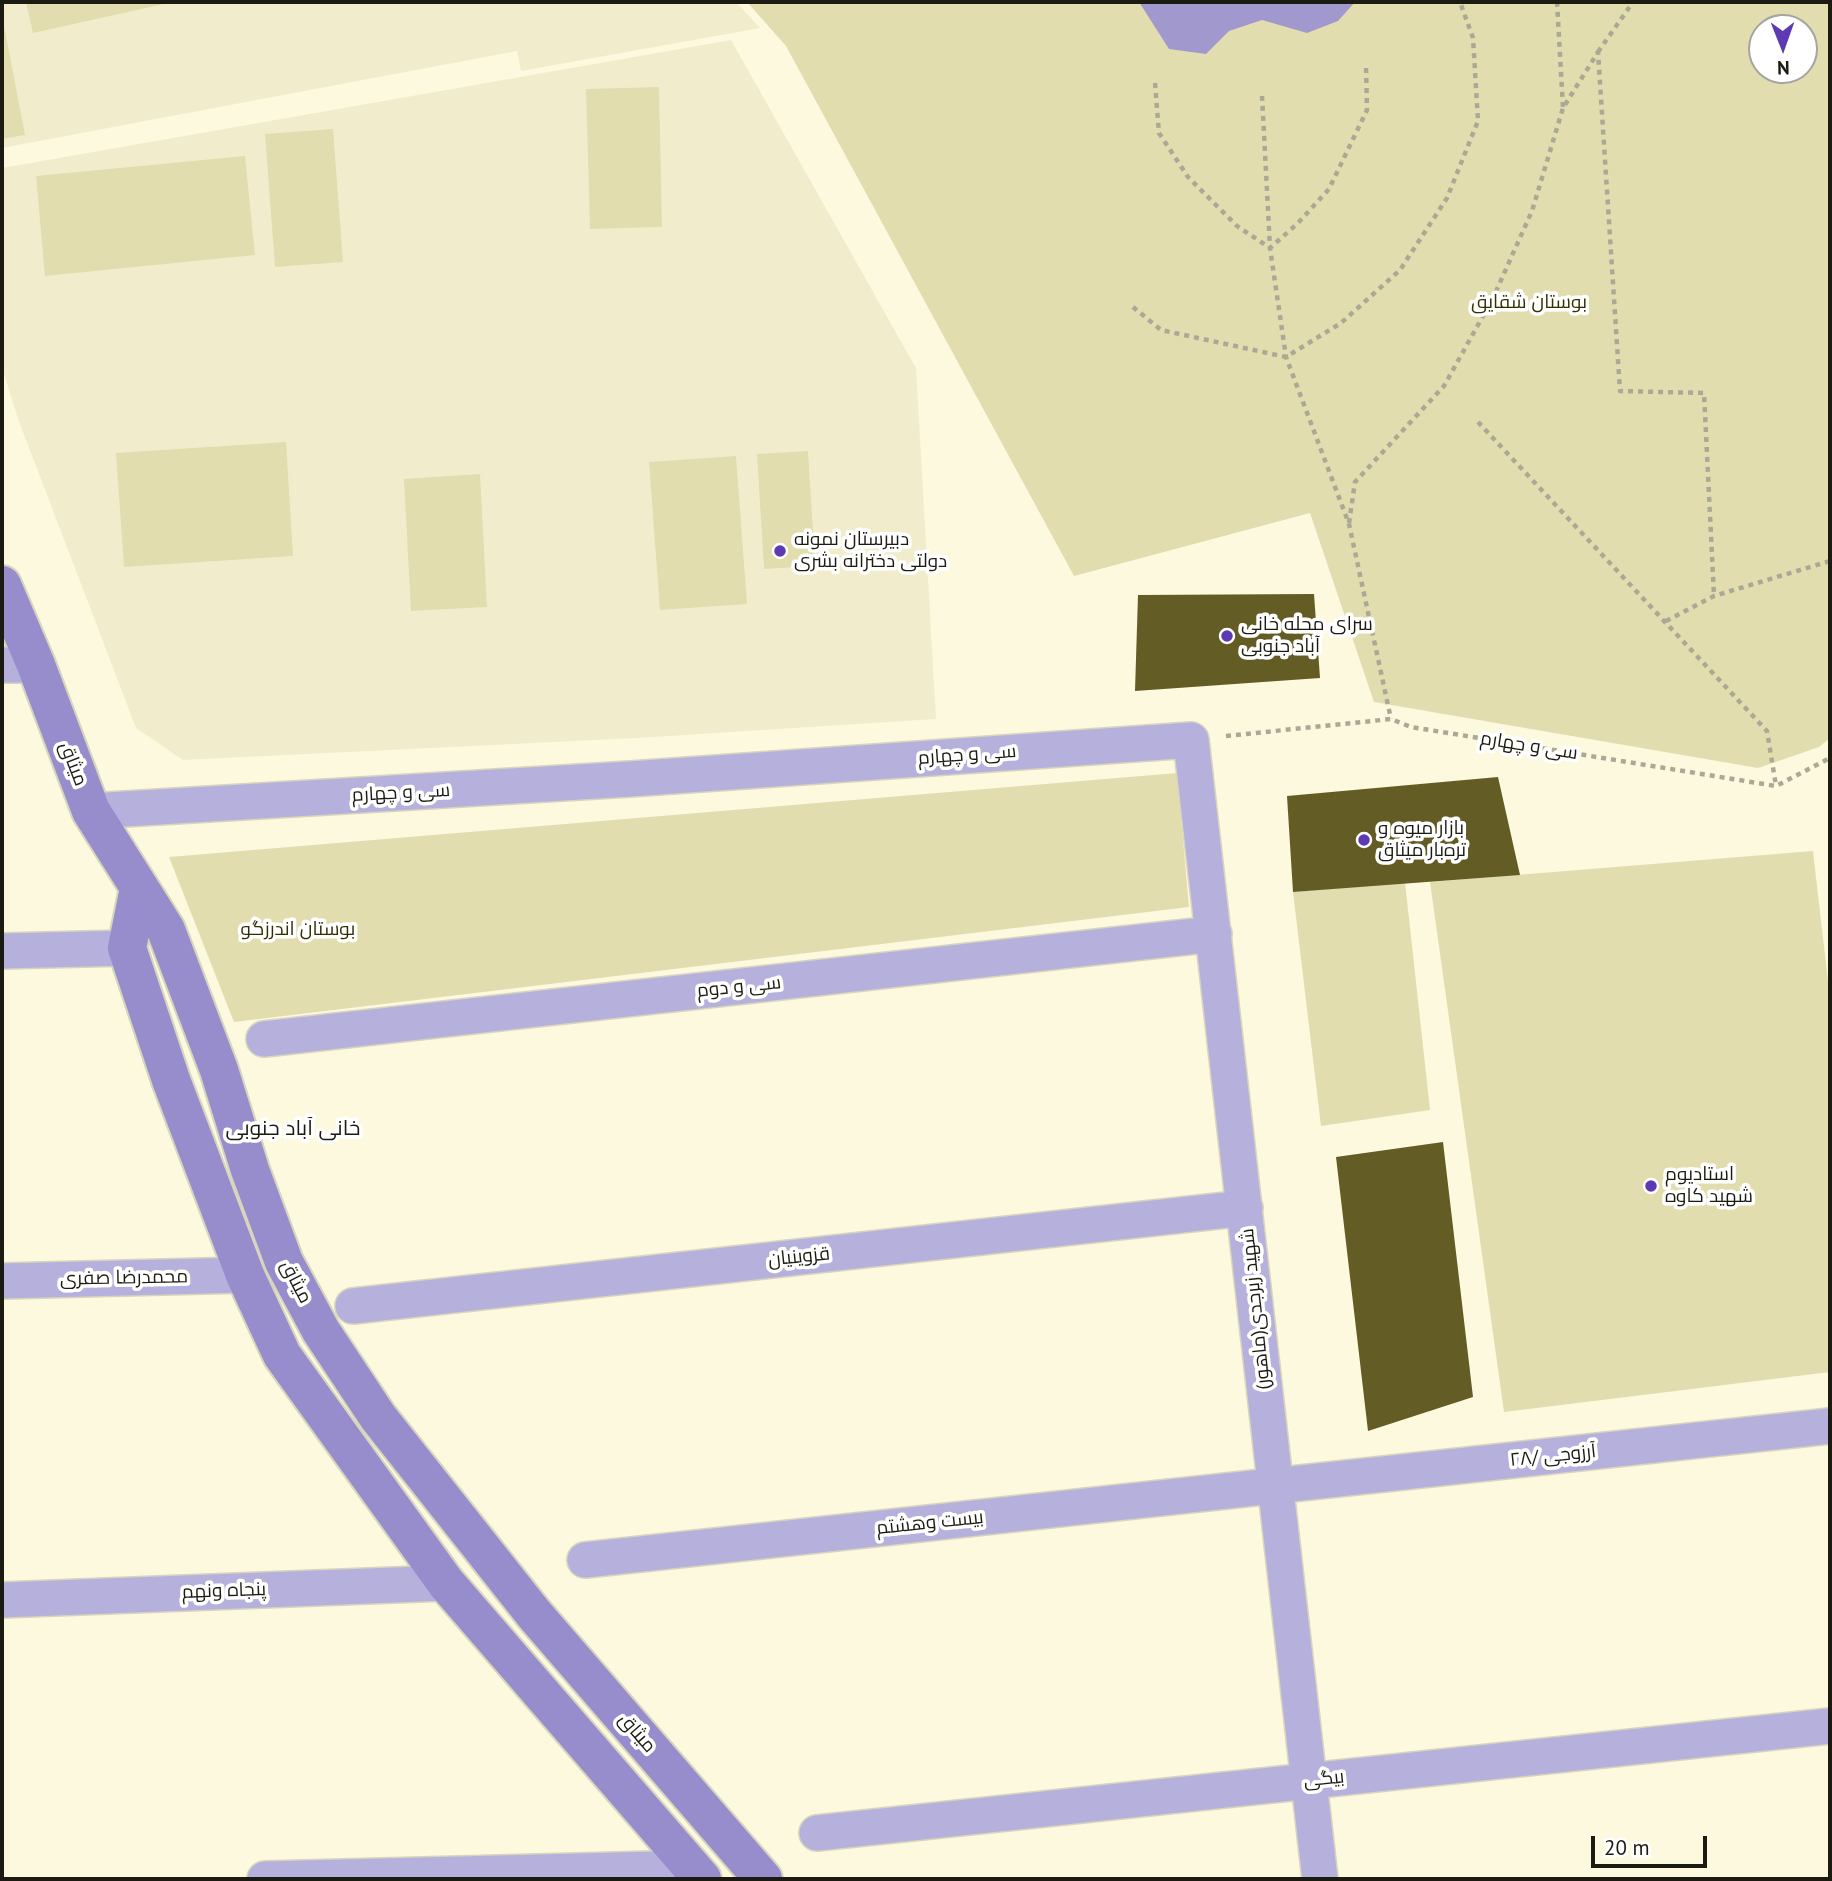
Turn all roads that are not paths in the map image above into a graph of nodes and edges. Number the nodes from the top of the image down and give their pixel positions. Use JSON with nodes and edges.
{"nodes":[{"id":1,"x":2,"y":585,"type":"edge"},
{"id":2,"x":19,"y":665,"type":"edge"},
{"id":3,"x":1191,"y":740,"type":"joint"},
{"id":4,"x":91,"y":811,"type":"junction"},
{"id":5,"x":139,"y":888,"type":"junction"},
{"id":6,"x":1214,"y":934,"type":"junction"},
{"id":7,"x":127,"y":948,"type":"junction"},
{"id":8,"x":2,"y":951,"type":"edge"},
{"id":9,"x":264,"y":1039,"type":"dead end"},
{"id":10,"x":1245,"y":1209,"type":"junction"},
{"id":11,"x":284,"y":1262,"type":"junction"},
{"id":12,"x":245,"y":1275,"type":"junction"},
{"id":13,"x":2,"y":1281,"type":"edge"},
{"id":14,"x":353,"y":1306,"type":"dead end"},
{"id":15,"x":1830,"y":1426,"type":"edge"},
{"id":16,"x":1276,"y":1486,"type":"junction"},
{"id":17,"x":585,"y":1560,"type":"dead end"},
{"id":18,"x":446,"y":1583,"type":"junction"},
{"id":19,"x":2,"y":1600,"type":"edge"},
{"id":20,"x":1830,"y":1726,"type":"edge"},
{"id":21,"x":1309,"y":1781,"type":"junction"},
{"id":22,"x":817,"y":1833,"type":"dead end"},
{"id":23,"x":698,"y":1874,"type":"edge"},
{"id":24,"x":265,"y":1879,"type":"edge"},
{"id":25,"x":763,"y":1879,"type":"edge"},
{"id":26,"x":1320,"y":1879,"type":"edge"}],
"edges":[{"from":1,"to":2,"type":"street","name":"میثاق"},
{"from":2,"to":4,"type":"street","name":"میثاق"},
{"from":3,"to":4,"type":"street","name":"سی و چهارم"},
{"from":3,"to":6,"type":"street","name":"شهید زبرجدی(ماهور)"},
{"from":4,"to":5,"type":"street","name":"میثاق"},
{"from":5,"to":7,"type":"street"},
{"from":5,"to":11,"type":"street","name":"میثاق"},
{"from":6,"to":9,"type":"street","name":"سی و دوم"},
{"from":6,"to":10,"type":"street","name":"شهید زبرجدی(ماهور)"},
{"from":7,"to":8,"type":"street"},
{"from":7,"to":12,"type":"street"},
{"from":10,"to":14,"type":"street","name":"قزوینیان"},
{"from":10,"to":16,"type":"street","name":"شهید زبرجدی(ماهور)"},
{"from":11,"to":12,"type":"street"},
{"from":11,"to":25,"type":"street","name":"میثاق"},
{"from":12,"to":13,"type":"street","name":"محمدرضا صفری"},
{"from":12,"to":18,"type":"street"},
{"from":15,"to":16,"type":"street","name":"آرزوجی /۲۸"},
{"from":16,"to":17,"type":"street","name":"بیست وهشتم"},
{"from":16,"to":21,"type":"street","name":"شهید زبرجدی(ماهور)"},
{"from":18,"to":19,"type":"street","name":"پنجاه ونهم"},
{"from":18,"to":23,"type":"street"},
{"from":20,"to":21,"type":"street","name":"بیگی"},
{"from":21,"to":22,"type":"street","name":"بیگی"},
{"from":21,"to":26,"type":"street","name":"شهید زبرجدی(ماهور)"},
{"from":23,"to":24,"type":"street"}]}
